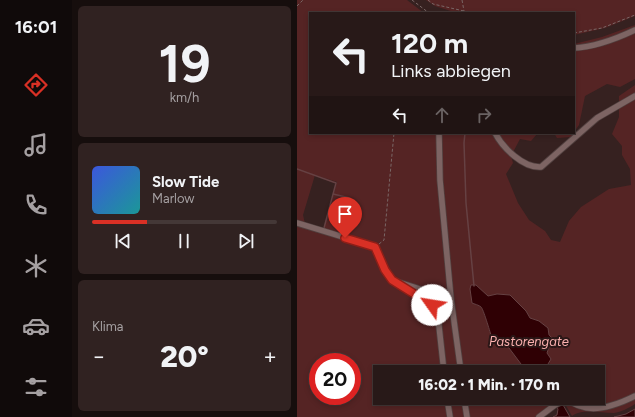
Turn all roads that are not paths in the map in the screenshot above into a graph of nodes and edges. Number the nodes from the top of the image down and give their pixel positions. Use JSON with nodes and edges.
{"nodes":[{"id":1,"x":635,"y":30,"type":"edge"},
{"id":2,"x":575,"y":48,"type":"edge"},
{"id":3,"x":635,"y":96,"type":"edge"},
{"id":4,"x":439,"y":134,"type":"edge"},
{"id":5,"x":496,"y":134,"type":"edge"},
{"id":6,"x":297,"y":223,"type":"edge"},
{"id":7,"x":392,"y":280,"type":"junction"},
{"id":8,"x":451,"y":299,"type":"junction"},
{"id":9,"x":443,"y":365,"type":"edge"},
{"id":10,"x":460,"y":365,"type":"edge"},
{"id":11,"x":635,"y":396,"type":"edge"},
{"id":12,"x":448,"y":405,"type":"edge"},
{"id":13,"x":465,"y":405,"type":"edge"},
{"id":14,"x":450,"y":417,"type":"edge"},
{"id":15,"x":467,"y":417,"type":"edge"},
{"id":16,"x":539,"y":417,"type":"edge"}],
"edges":[{"from":1,"to":2,"type":"lane"},
{"from":3,"to":5,"type":"lane"},
{"from":4,"to":8,"type":"lane"},
{"from":6,"to":7,"type":"lane"},
{"from":7,"to":8,"type":"lane"},
{"from":7,"to":9,"type":"lane"},
{"from":8,"to":10,"type":"lane"},
{"from":11,"to":16,"type":"lane"},
{"from":12,"to":14,"type":"lane"},
{"from":13,"to":15,"type":"lane"}]}
